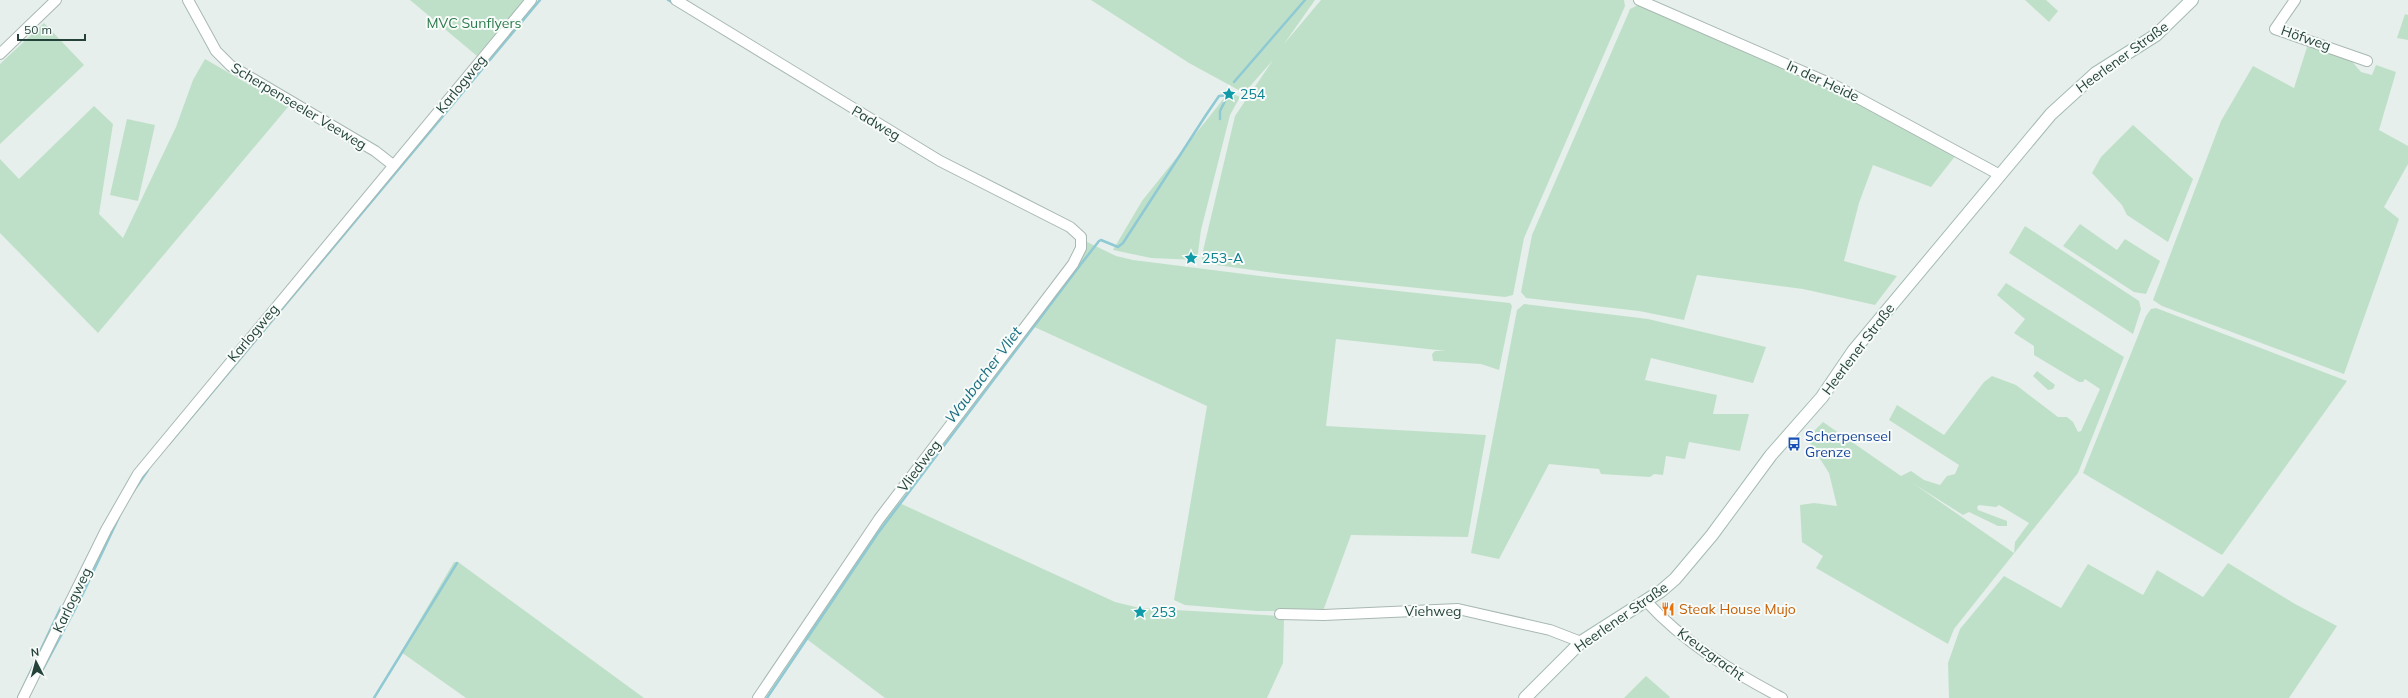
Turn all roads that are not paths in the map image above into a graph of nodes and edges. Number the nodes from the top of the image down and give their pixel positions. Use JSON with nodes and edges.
{"nodes":[{"id":1,"x":56,"y":0,"type":"edge"},
{"id":2,"x":188,"y":0,"type":"edge"},
{"id":3,"x":531,"y":0,"type":"edge"},
{"id":4,"x":676,"y":0,"type":"edge"},
{"id":5,"x":1639,"y":0,"type":"edge"},
{"id":6,"x":2192,"y":0,"type":"edge"},
{"id":7,"x":2295,"y":0,"type":"edge"},
{"id":8,"x":0,"y":54,"type":"edge"},
{"id":9,"x":2367,"y":61,"type":"dead end"},
{"id":10,"x":393,"y":165,"type":"junction"},
{"id":11,"x":2000,"y":175,"type":"junction"},
{"id":12,"x":1081,"y":237,"type":"joint"},
{"id":13,"x":1646,"y":601,"type":"junction"},
{"id":14,"x":1280,"y":614,"type":"dead end"},
{"id":15,"x":1581,"y":642,"type":"junction"},
{"id":16,"x":23,"y":698,"type":"edge"},
{"id":17,"x":758,"y":698,"type":"edge"},
{"id":18,"x":1525,"y":698,"type":"edge"},
{"id":19,"x":1782,"y":698,"type":"edge"}],
"edges":[{"from":1,"to":8,"type":"street"},
{"from":2,"to":10,"type":"street","name":"Scherpenseeler Veeweg"},
{"from":3,"to":10,"type":"street","name":"Karlogweg"},
{"from":4,"to":12,"type":"street","name":"Padweg"},
{"from":5,"to":11,"type":"street","name":"In der Heide"},
{"from":6,"to":11,"type":"main road","name":"Heerlener Straße"},
{"from":7,"to":9,"type":"street","name":"Höfweg"},
{"from":10,"to":16,"type":"street","name":"Karlogweg"},
{"from":11,"to":13,"type":"main road","name":"Heerlener Straße"},
{"from":12,"to":17,"type":"street","name":"Vliedweg"},
{"from":13,"to":15,"type":"main road","name":"Heerlener Straße"},
{"from":13,"to":19,"type":"street","name":"Kreuzgracht"},
{"from":14,"to":15,"type":"street","name":"Viehweg"},
{"from":15,"to":18,"type":"main road","name":"Heerlener Straße"}]}
